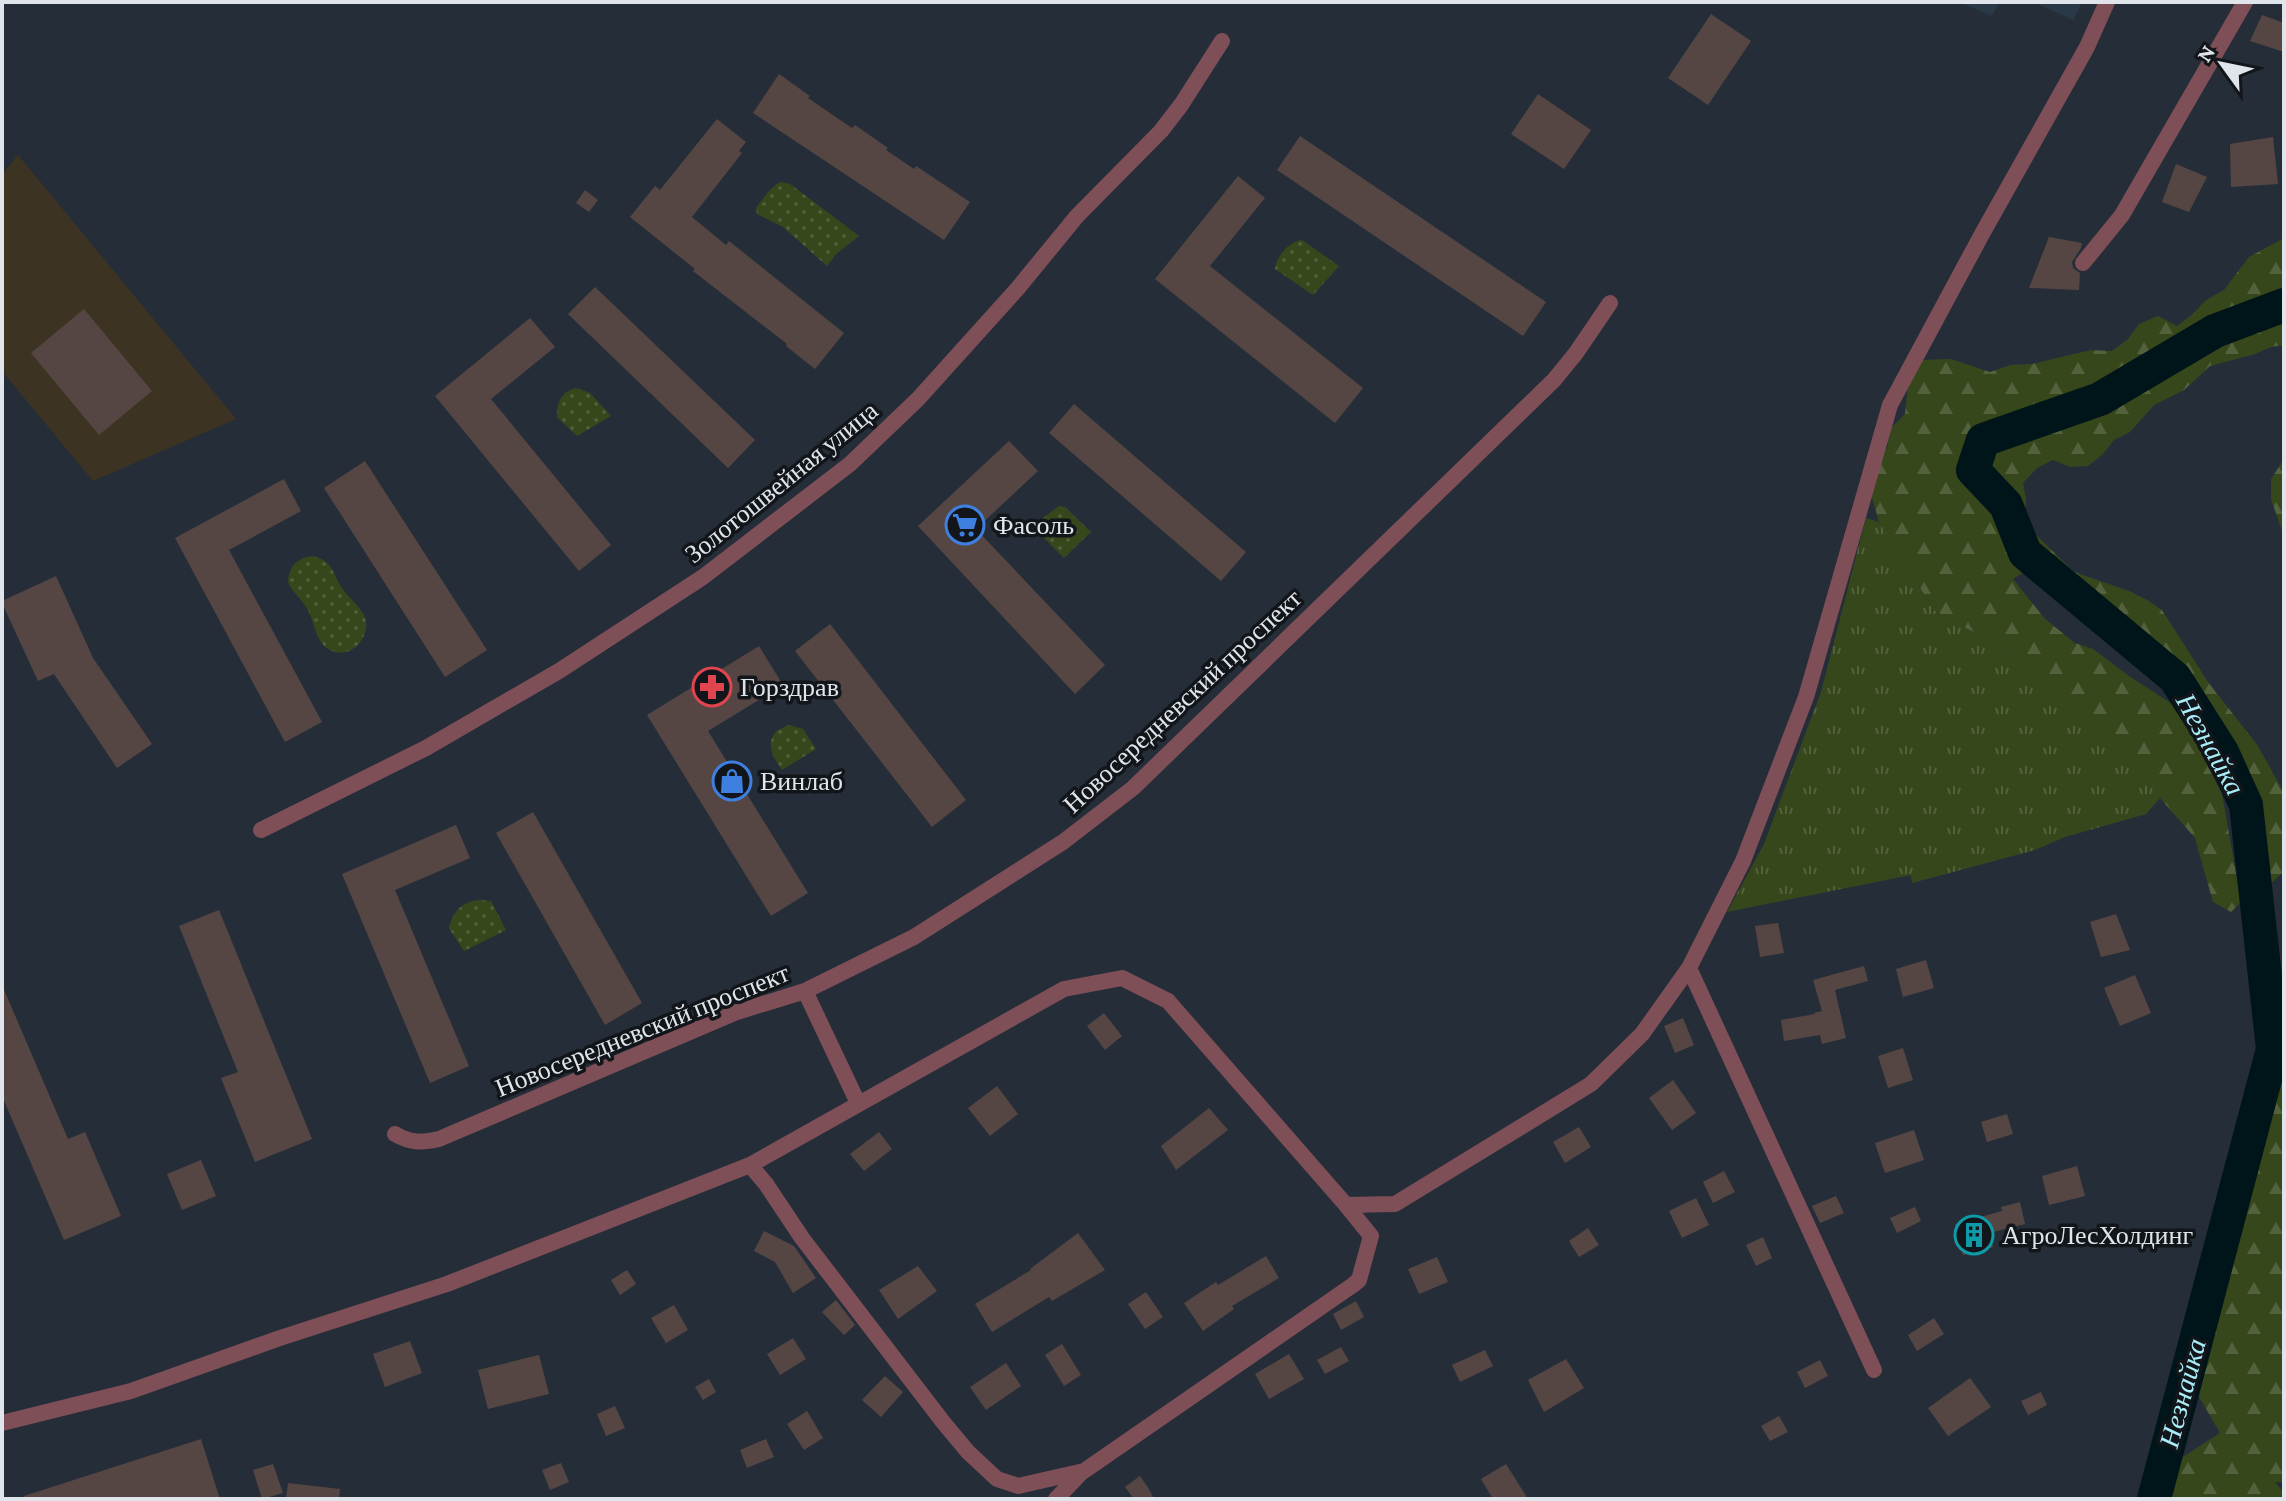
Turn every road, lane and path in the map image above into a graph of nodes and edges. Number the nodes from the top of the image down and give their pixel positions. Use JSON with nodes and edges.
{"nodes":[{"id":1,"x":2107,"y":2,"type":"edge"},
{"id":2,"x":2245,"y":2,"type":"edge"},
{"id":3,"x":1222,"y":41,"type":"dead end"},
{"id":4,"x":2083,"y":263,"type":"dead end"},
{"id":5,"x":1610,"y":303,"type":"dead end"},
{"id":6,"x":261,"y":830,"type":"dead end"},
{"id":7,"x":1689,"y":968,"type":"junction"},
{"id":8,"x":805,"y":991,"type":"junction"},
{"id":9,"x":858,"y":1103,"type":"junction"},
{"id":10,"x":395,"y":1134,"type":"dead end"},
{"id":11,"x":750,"y":1165,"type":"junction"},
{"id":12,"x":1346,"y":1205,"type":"junction"},
{"id":13,"x":1874,"y":1370,"type":"dead end"},
{"id":14,"x":2,"y":1423,"type":"edge"},
{"id":15,"x":1084,"y":1471,"type":"junction"},
{"id":16,"x":1021,"y":1492,"type":"edge"},
{"id":17,"x":1056,"y":1499,"type":"edge"}],
"edges":[{"from":1,"to":7,"type":"street"},
{"from":2,"to":4,"type":"street"},
{"from":3,"to":6,"type":"street","name":"Золотошвейная улица"},
{"from":5,"to":8,"type":"street","name":"Новосередневский проспект"},
{"from":7,"to":12,"type":"street"},
{"from":7,"to":13,"type":"street"},
{"from":8,"to":9,"type":"street"},
{"from":8,"to":10,"type":"street","name":"Новосередневский проспект"},
{"from":9,"to":11,"type":"street"},
{"from":9,"to":12,"type":"street"},
{"from":11,"to":14,"type":"street"},
{"from":11,"to":16,"type":"street"},
{"from":12,"to":15,"type":"street"},
{"from":15,"to":16,"type":"street"},
{"from":15,"to":17,"type":"street"}]}
